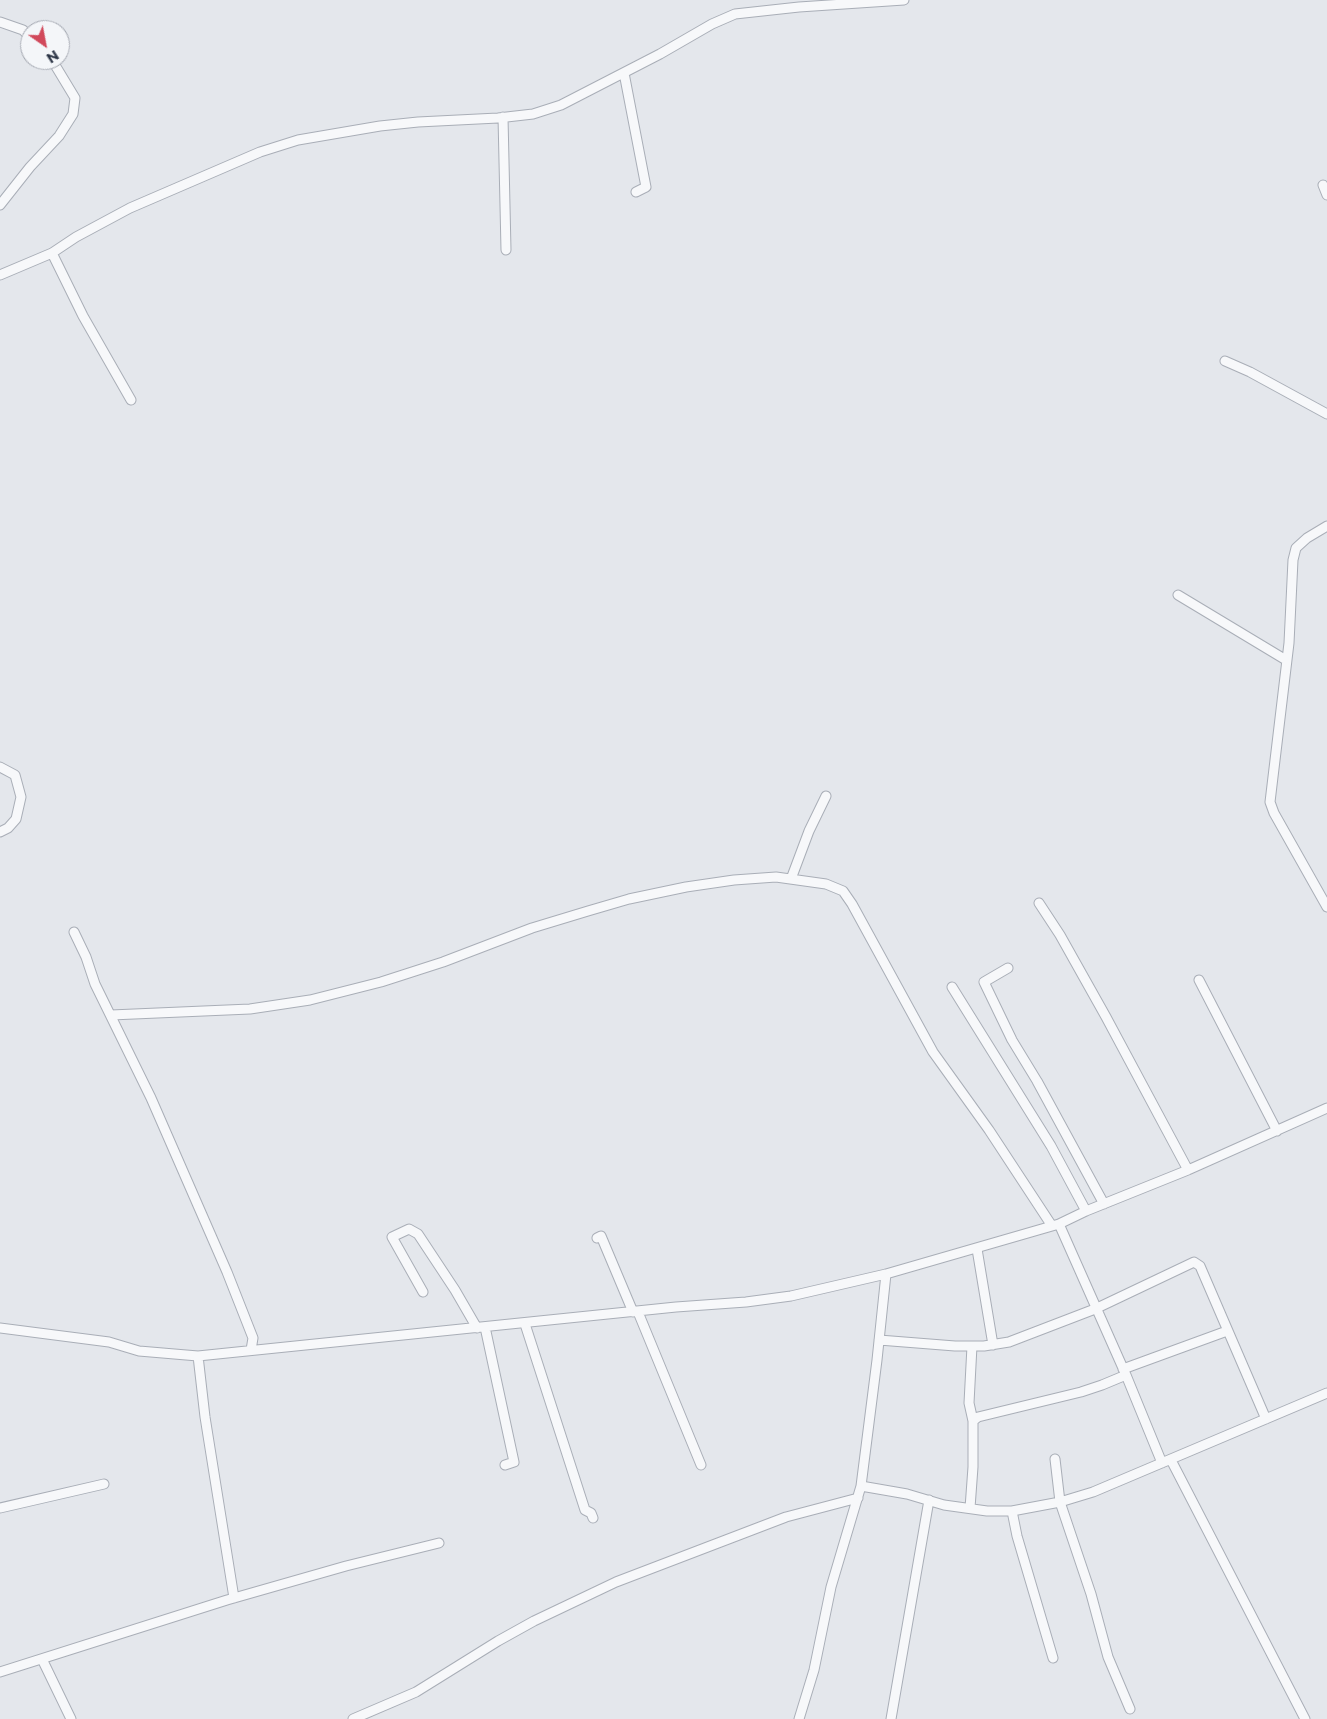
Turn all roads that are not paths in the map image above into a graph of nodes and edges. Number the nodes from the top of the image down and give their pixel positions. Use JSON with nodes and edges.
{"nodes":[{"id":1,"x":904,"y":0,"type":"edge"},
{"id":2,"x":0,"y":22,"type":"edge"},
{"id":3,"x":20,"y":29,"type":"edge"},
{"id":4,"x":58,"y":70,"type":"edge"},
{"id":5,"x":624,"y":73,"type":"junction"},
{"id":6,"x":504,"y":117,"type":"junction"},
{"id":7,"x":1323,"y":186,"type":"dead end"},
{"id":8,"x":636,"y":192,"type":"dead end"},
{"id":9,"x":1327,"y":195,"type":"edge"},
{"id":10,"x":0,"y":205,"type":"edge"},
{"id":11,"x":506,"y":250,"type":"dead end"},
{"id":12,"x":52,"y":253,"type":"junction"},
{"id":13,"x":0,"y":275,"type":"edge"},
{"id":14,"x":1225,"y":362,"type":"dead end"},
{"id":15,"x":131,"y":400,"type":"dead end"},
{"id":16,"x":1327,"y":414,"type":"edge"},
{"id":17,"x":1327,"y":526,"type":"edge"},
{"id":18,"x":1178,"y":595,"type":"dead end"},
{"id":19,"x":1286,"y":660,"type":"junction"},
{"id":20,"x":0,"y":767,"type":"edge"},
{"id":21,"x":826,"y":796,"type":"dead end"},
{"id":22,"x":0,"y":832,"type":"edge"},
{"id":23,"x":791,"y":879,"type":"junction"},
{"id":24,"x":1039,"y":903,"type":"dead end"},
{"id":25,"x":1327,"y":907,"type":"edge"},
{"id":26,"x":74,"y":932,"type":"dead end"},
{"id":27,"x":1008,"y":968,"type":"dead end"},
{"id":28,"x":1199,"y":980,"type":"dead end"},
{"id":29,"x":952,"y":987,"type":"dead end"},
{"id":30,"x":111,"y":1015,"type":"junction"},
{"id":31,"x":1327,"y":1108,"type":"edge"},
{"id":32,"x":1277,"y":1131,"type":"junction"},
{"id":33,"x":1188,"y":1170,"type":"junction"},
{"id":34,"x":1104,"y":1204,"type":"junction"},
{"id":35,"x":1086,"y":1211,"type":"junction"},
{"id":36,"x":1055,"y":1225,"type":"junction"},
{"id":37,"x":597,"y":1238,"type":"dead end"},
{"id":38,"x":977,"y":1249,"type":"junction"},
{"id":39,"x":886,"y":1274,"type":"junction"},
{"id":40,"x":423,"y":1292,"type":"dead end"},
{"id":41,"x":1095,"y":1309,"type":"junction"},
{"id":42,"x":636,"y":1312,"type":"junction"},
{"id":43,"x":525,"y":1324,"type":"junction"},
{"id":44,"x":481,"y":1327,"type":"junction"},
{"id":45,"x":0,"y":1328,"type":"edge"},
{"id":46,"x":1227,"y":1331,"type":"junction"},
{"id":47,"x":879,"y":1340,"type":"junction"},
{"id":48,"x":993,"y":1345,"type":"junction"},
{"id":49,"x":972,"y":1346,"type":"junction"},
{"id":50,"x":251,"y":1350,"type":"junction"},
{"id":51,"x":198,"y":1356,"type":"junction"},
{"id":52,"x":1124,"y":1372,"type":"junction"},
{"id":53,"x":1327,"y":1393,"type":"edge"},
{"id":54,"x":1266,"y":1419,"type":"junction"},
{"id":55,"x":973,"y":1421,"type":"junction"},
{"id":56,"x":1055,"y":1458,"type":"dead end"},
{"id":57,"x":1167,"y":1462,"type":"junction"},
{"id":58,"x":505,"y":1465,"type":"dead end"},
{"id":59,"x":700,"y":1466,"type":"dead end"},
{"id":60,"x":104,"y":1484,"type":"dead end"},
{"id":61,"x":861,"y":1486,"type":"junction"},
{"id":62,"x":858,"y":1498,"type":"junction"},
{"id":63,"x":929,"y":1500,"type":"junction"},
{"id":64,"x":1060,"y":1502,"type":"junction"},
{"id":65,"x":0,"y":1508,"type":"edge"},
{"id":66,"x":970,"y":1508,"type":"junction"},
{"id":67,"x":1012,"y":1511,"type":"junction"},
{"id":68,"x":593,"y":1518,"type":"dead end"},
{"id":69,"x":439,"y":1543,"type":"dead end"},
{"id":70,"x":234,"y":1598,"type":"junction"},
{"id":71,"x":1053,"y":1658,"type":"dead end"},
{"id":72,"x":42,"y":1659,"type":"junction"},
{"id":73,"x":0,"y":1672,"type":"edge"},
{"id":74,"x":1130,"y":1709,"type":"dead end"},
{"id":75,"x":71,"y":1719,"type":"edge"},
{"id":76,"x":353,"y":1719,"type":"edge"},
{"id":77,"x":799,"y":1719,"type":"edge"},
{"id":78,"x":891,"y":1719,"type":"edge"},
{"id":79,"x":1305,"y":1719,"type":"edge"}],
"edges":[{"from":1,"to":5,"type":"street"},
{"from":2,"to":3,"type":"street"},
{"from":4,"to":10,"type":"street"},
{"from":5,"to":6,"type":"street"},
{"from":5,"to":8,"type":"street"},
{"from":6,"to":11,"type":"street"},
{"from":6,"to":12,"type":"street"},
{"from":7,"to":9,"type":"street"},
{"from":12,"to":13,"type":"street"},
{"from":12,"to":15,"type":"street"},
{"from":14,"to":16,"type":"street"},
{"from":17,"to":19,"type":"street"},
{"from":18,"to":19,"type":"street"},
{"from":19,"to":25,"type":"street"},
{"from":20,"to":22,"type":"street"},
{"from":21,"to":23,"type":"street"},
{"from":23,"to":30,"type":"street"},
{"from":23,"to":36,"type":"street"},
{"from":24,"to":33,"type":"street"},
{"from":26,"to":30,"type":"street"},
{"from":27,"to":34,"type":"street"},
{"from":28,"to":32,"type":"street"},
{"from":29,"to":35,"type":"street"},
{"from":30,"to":50,"type":"street"},
{"from":31,"to":32,"type":"street"},
{"from":32,"to":33,"type":"street"},
{"from":33,"to":34,"type":"street"},
{"from":34,"to":35,"type":"street"},
{"from":35,"to":36,"type":"street"},
{"from":36,"to":38,"type":"street"},
{"from":36,"to":41,"type":"street"},
{"from":37,"to":42,"type":"street"},
{"from":38,"to":39,"type":"street"},
{"from":38,"to":48,"type":"street"},
{"from":39,"to":42,"type":"street"},
{"from":39,"to":47,"type":"street"},
{"from":40,"to":44,"type":"street"},
{"from":41,"to":46,"type":"street"},
{"from":41,"to":48,"type":"street"},
{"from":41,"to":52,"type":"street"},
{"from":42,"to":43,"type":"street"},
{"from":42,"to":59,"type":"street"},
{"from":43,"to":44,"type":"street"},
{"from":43,"to":68,"type":"street"},
{"from":44,"to":50,"type":"street"},
{"from":44,"to":58,"type":"street"},
{"from":45,"to":51,"type":"street"},
{"from":46,"to":52,"type":"street"},
{"from":46,"to":54,"type":"street"},
{"from":47,"to":49,"type":"street"},
{"from":47,"to":61,"type":"street"},
{"from":48,"to":49,"type":"street"},
{"from":49,"to":55,"type":"street"},
{"from":50,"to":51,"type":"street"},
{"from":51,"to":70,"type":"street"},
{"from":52,"to":55,"type":"street"},
{"from":52,"to":57,"type":"street"},
{"from":53,"to":54,"type":"street"},
{"from":54,"to":57,"type":"street"},
{"from":55,"to":66,"type":"street"},
{"from":56,"to":64,"type":"street"},
{"from":57,"to":64,"type":"street"},
{"from":57,"to":79,"type":"street"},
{"from":60,"to":65,"type":"street"},
{"from":61,"to":62,"type":"street"},
{"from":61,"to":63,"type":"street"},
{"from":62,"to":76,"type":"street"},
{"from":62,"to":77,"type":"street"},
{"from":63,"to":66,"type":"street"},
{"from":63,"to":78,"type":"street"},
{"from":64,"to":67,"type":"street"},
{"from":64,"to":74,"type":"street"},
{"from":66,"to":67,"type":"street"},
{"from":67,"to":71,"type":"street"},
{"from":69,"to":70,"type":"street"},
{"from":70,"to":72,"type":"street"},
{"from":72,"to":73,"type":"street"},
{"from":72,"to":75,"type":"street"}]}
